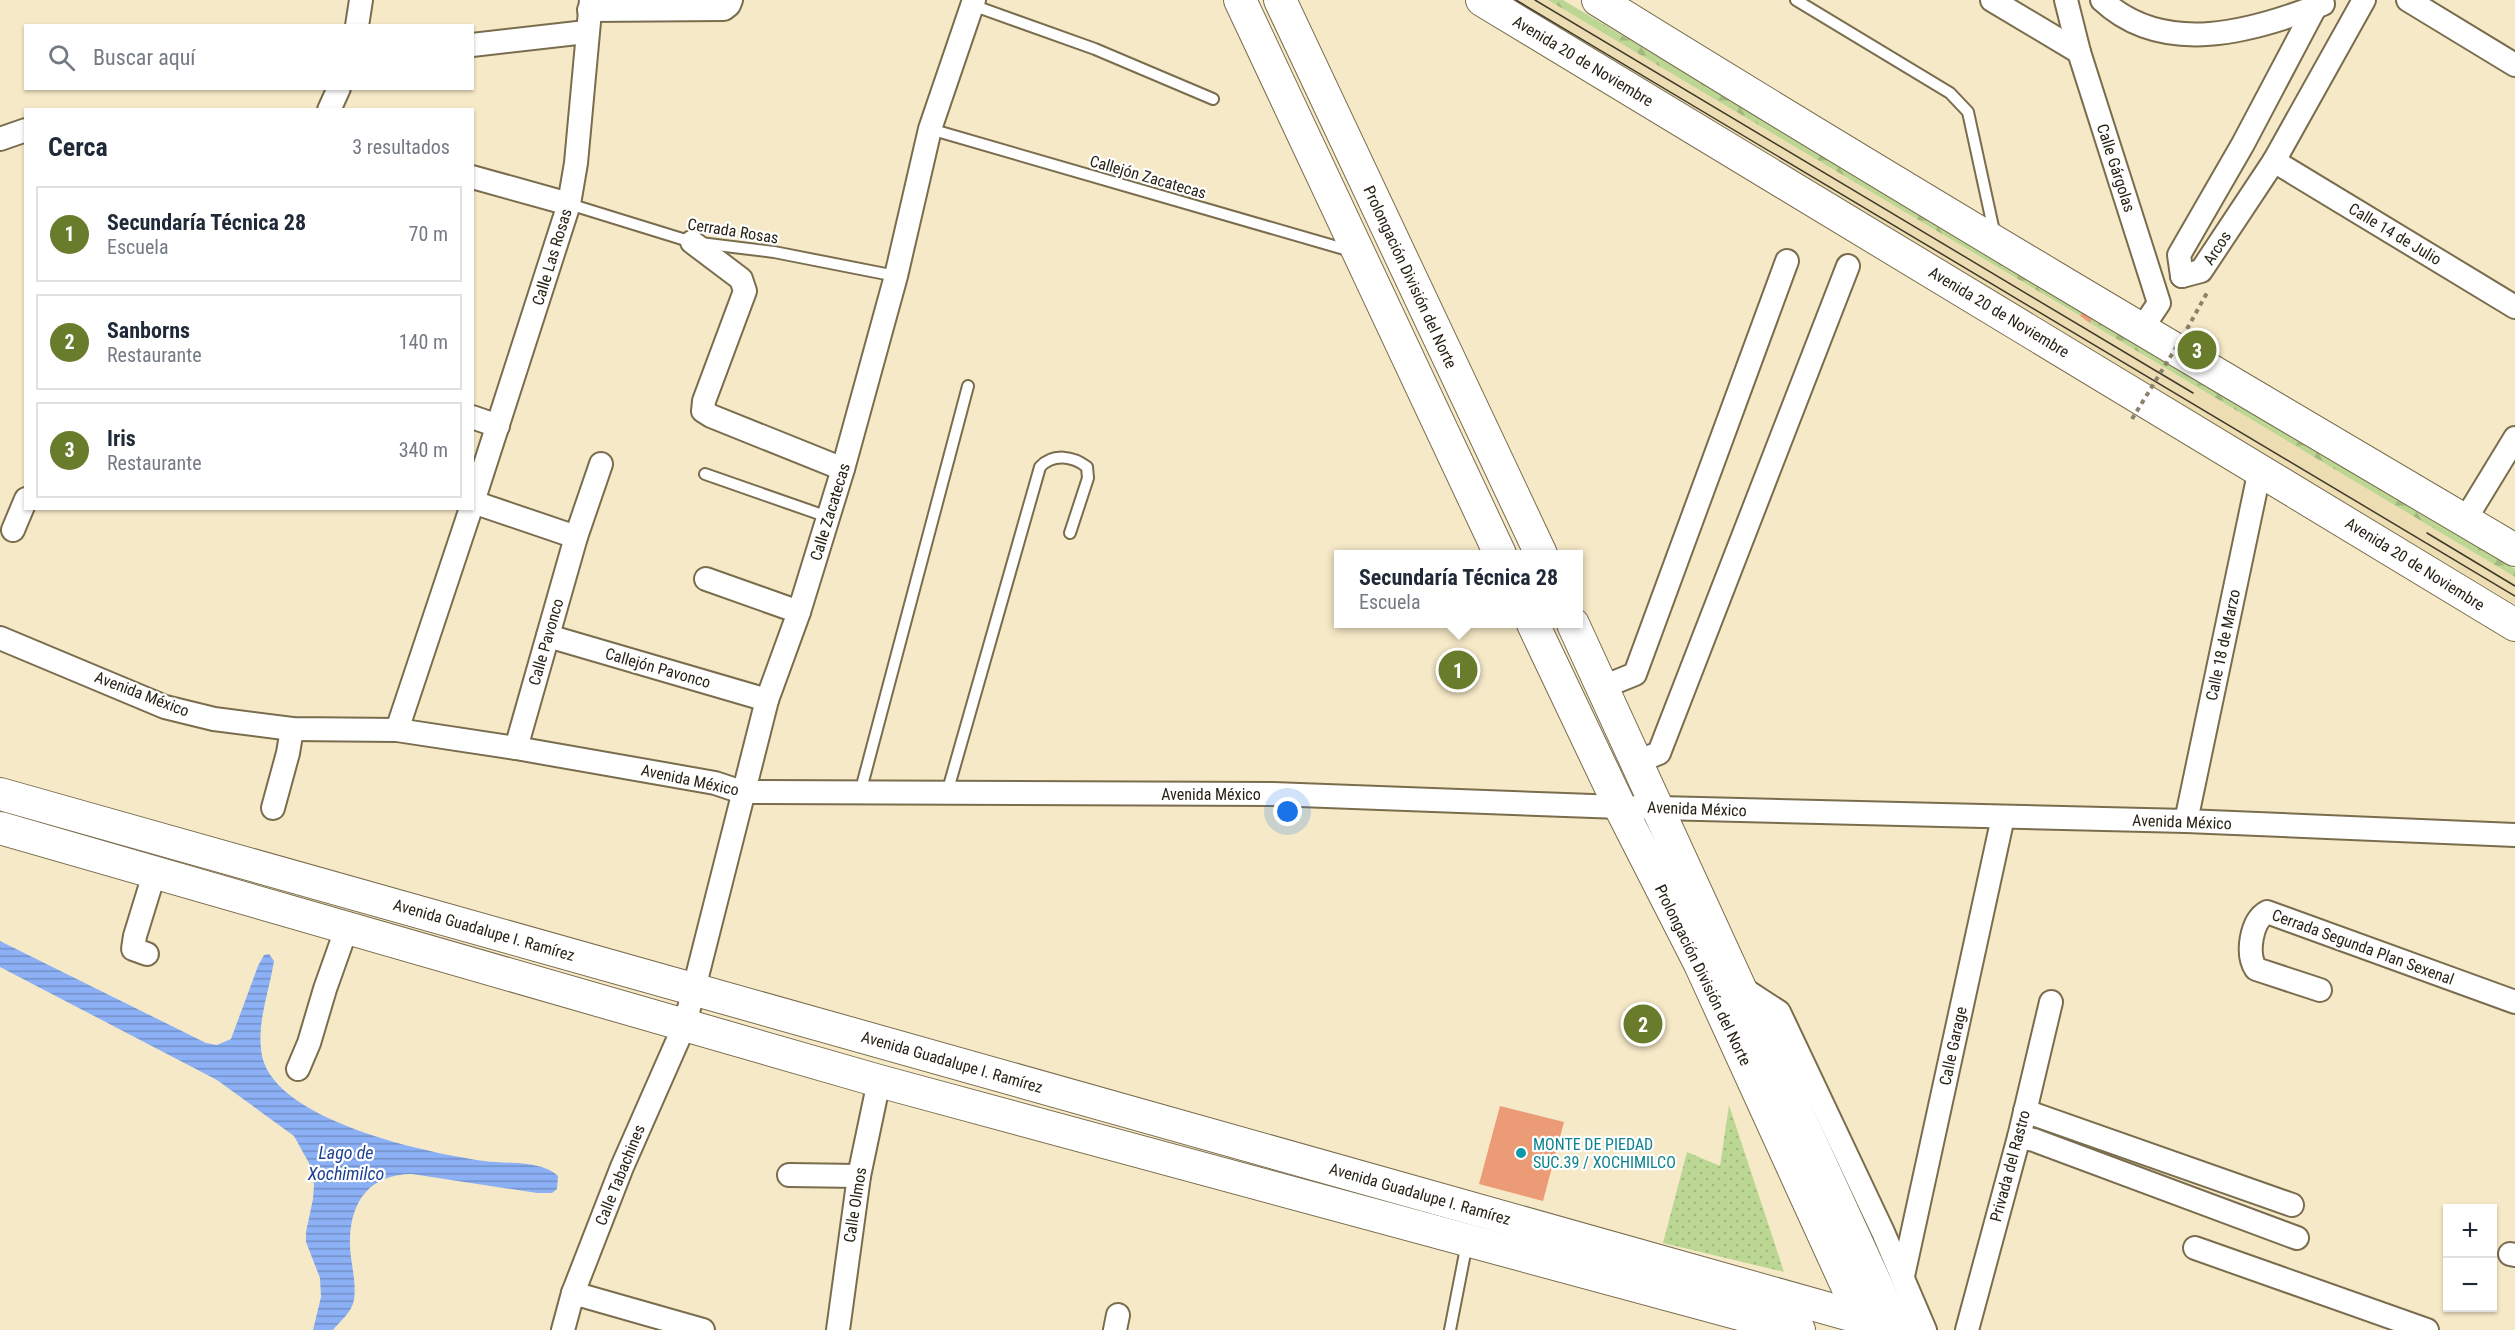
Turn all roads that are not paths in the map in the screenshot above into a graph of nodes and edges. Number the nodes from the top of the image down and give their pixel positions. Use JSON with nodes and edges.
{"nodes":[{"id":1,"x":361,"y":0,"type":"edge"},
{"id":2,"x":731,"y":0,"type":"edge"},
{"id":3,"x":1240,"y":0,"type":"edge"},
{"id":4,"x":1280,"y":0,"type":"edge"},
{"id":5,"x":1482,"y":0,"type":"edge"},
{"id":6,"x":1598,"y":0,"type":"edge"},
{"id":7,"x":1796,"y":0,"type":"edge"},
{"id":8,"x":1992,"y":0,"type":"edge"},
{"id":9,"x":2066,"y":0,"type":"edge"},
{"id":10,"x":2102,"y":0,"type":"edge"},
{"id":11,"x":2364,"y":0,"type":"edge"},
{"id":12,"x":2408,"y":0,"type":"edge"},
{"id":13,"x":966,"y":2,"type":"edge"},
{"id":14,"x":2323,"y":2,"type":"edge"},
{"id":15,"x":588,"y":14,"type":"edge"},
{"id":16,"x":357,"y":24,"type":"edge"},
{"id":17,"x":474,"y":44,"type":"edge"},
{"id":18,"x":2079,"y":52,"type":"junction"},
{"id":19,"x":2515,"y":66,"type":"edge"},
{"id":20,"x":338,"y":90,"type":"edge"},
{"id":21,"x":1213,"y":99,"type":"dead end"},
{"id":22,"x":330,"y":108,"type":"edge"},
{"id":23,"x":930,"y":129,"type":"junction"},
{"id":24,"x":24,"y":131,"type":"edge"},
{"id":25,"x":0,"y":139,"type":"edge"},
{"id":26,"x":2274,"y":161,"type":"junction"},
{"id":27,"x":474,"y":178,"type":"edge"},
{"id":28,"x":569,"y":204,"type":"junction"},
{"id":29,"x":692,"y":242,"type":"junction"},
{"id":30,"x":1996,"y":242,"type":"junction"},
{"id":31,"x":1357,"y":253,"type":"junction"},
{"id":32,"x":1787,"y":261,"type":"dead end"},
{"id":33,"x":1848,"y":266,"type":"dead end"},
{"id":34,"x":896,"y":276,"type":"junction"},
{"id":35,"x":2182,"y":276,"type":"junction"},
{"id":36,"x":2160,"y":303,"type":"junction"},
{"id":37,"x":2515,"y":307,"type":"edge"},
{"id":38,"x":2140,"y":330,"type":"junction"},
{"id":39,"x":968,"y":386,"type":"dead end"},
{"id":40,"x":474,"y":418,"type":"edge"},
{"id":41,"x":498,"y":426,"type":"junction"},
{"id":42,"x":2515,"y":438,"type":"edge"},
{"id":43,"x":601,"y":464,"type":"dead end"},
{"id":44,"x":843,"y":469,"type":"junction"},
{"id":45,"x":2260,"y":469,"type":"junction"},
{"id":46,"x":705,"y":474,"type":"dead end"},
{"id":47,"x":474,"y":499,"type":"edge"},
{"id":48,"x":24,"y":504,"type":"edge"},
{"id":49,"x":474,"y":506,"type":"edge"},
{"id":50,"x":470,"y":510,"type":"edge"},
{"id":51,"x":828,"y":517,"type":"junction"},
{"id":52,"x":2465,"y":520,"type":"junction"},
{"id":53,"x":13,"y":530,"type":"dead end"},
{"id":54,"x":1070,"y":533,"type":"dead end"},
{"id":55,"x":576,"y":537,"type":"junction"},
{"id":56,"x":1498,"y":550,"type":"edge"},
{"id":57,"x":1539,"y":550,"type":"edge"},
{"id":58,"x":2515,"y":550,"type":"edge"},
{"id":59,"x":706,"y":579,"type":"dead end"},
{"id":60,"x":800,"y":612,"type":"junction"},
{"id":61,"x":2515,"y":625,"type":"edge"},
{"id":62,"x":1535,"y":628,"type":"edge"},
{"id":63,"x":1575,"y":628,"type":"edge"},
{"id":64,"x":548,"y":636,"type":"junction"},
{"id":65,"x":0,"y":638,"type":"edge"},
{"id":66,"x":1603,"y":687,"type":"junction"},
{"id":67,"x":767,"y":700,"type":"junction"},
{"id":68,"x":292,"y":729,"type":"junction"},
{"id":69,"x":397,"y":730,"type":"junction"},
{"id":70,"x":516,"y":748,"type":"junction"},
{"id":71,"x":1637,"y":762,"type":"junction"},
{"id":72,"x":742,"y":792,"type":"junction"},
{"id":73,"x":860,"y":793,"type":"junction"},
{"id":74,"x":948,"y":793,"type":"junction"},
{"id":75,"x":0,"y":794,"type":"edge"},
{"id":76,"x":1620,"y":807,"type":"junction"},
{"id":77,"x":1658,"y":807,"type":"junction"},
{"id":78,"x":273,"y":808,"type":"dead end"},
{"id":79,"x":2003,"y":817,"type":"junction"},
{"id":80,"x":2186,"y":821,"type":"junction"},
{"id":81,"x":0,"y":828,"type":"edge"},
{"id":82,"x":2515,"y":835,"type":"edge"},
{"id":83,"x":154,"y":871,"type":"junction"},
{"id":84,"x":347,"y":927,"type":"junction"},
{"id":85,"x":147,"y":954,"type":"dead end"},
{"id":86,"x":1700,"y":964,"type":"junction"},
{"id":87,"x":1741,"y":986,"type":"junction"},
{"id":88,"x":695,"y":990,"type":"junction"},
{"id":89,"x":2320,"y":990,"type":"dead end"},
{"id":90,"x":2051,"y":1002,"type":"dead end"},
{"id":91,"x":2515,"y":1002,"type":"edge"},
{"id":92,"x":685,"y":1024,"type":"junction"},
{"id":93,"x":298,"y":1070,"type":"dead end"},
{"id":94,"x":879,"y":1081,"type":"junction"},
{"id":95,"x":2025,"y":1111,"type":"junction"},
{"id":96,"x":2019,"y":1137,"type":"junction"},
{"id":97,"x":789,"y":1175,"type":"dead end"},
{"id":98,"x":859,"y":1176,"type":"junction"},
{"id":99,"x":2292,"y":1205,"type":"dead end"},
{"id":100,"x":2297,"y":1238,"type":"dead end"},
{"id":101,"x":1468,"y":1239,"type":"junction"},
{"id":102,"x":1829,"y":1246,"type":"junction"},
{"id":103,"x":2195,"y":1248,"type":"dead end"},
{"id":104,"x":1903,"y":1276,"type":"junction"},
{"id":105,"x":573,"y":1293,"type":"junction"},
{"id":106,"x":1832,"y":1322,"type":"edge"},
{"id":107,"x":563,"y":1330,"type":"edge"},
{"id":108,"x":703,"y":1330,"type":"edge"},
{"id":109,"x":838,"y":1330,"type":"edge"},
{"id":110,"x":1450,"y":1330,"type":"edge"},
{"id":111,"x":1906,"y":1330,"type":"edge"},
{"id":112,"x":1967,"y":1330,"type":"edge"},
{"id":113,"x":2427,"y":1330,"type":"edge"}],
"edges":[{"from":1,"to":16,"type":"street"},
{"from":2,"to":15,"type":"street"},
{"from":3,"to":31,"type":"main road"},
{"from":4,"to":57,"type":"main road","name":"Prolongación División del Norte"},
{"from":5,"to":45,"type":"main road","name":"Avenida 20 de Noviembre"},
{"from":6,"to":30,"type":"main road"},
{"from":7,"to":30,"type":"lane"},
{"from":8,"to":18,"type":"street"},
{"from":9,"to":18,"type":"street","name":"Calle Gárgolas"},
{"from":10,"to":14,"type":"street"},
{"from":11,"to":26,"type":"street","name":"Arcos"},
{"from":12,"to":19,"type":"street"},
{"from":13,"to":21,"type":"lane"},
{"from":13,"to":23,"type":"street","name":"Calle Zacatecas"},
{"from":14,"to":35,"type":"street","name":"Arcos"},
{"from":15,"to":17,"type":"street"},
{"from":15,"to":28,"type":"street","name":"Calle Las Rosas"},
{"from":18,"to":36,"type":"street","name":"Calle Gárgolas"},
{"from":20,"to":22,"type":"street"},
{"from":23,"to":31,"type":"lane","name":"Callejón Zacatecas"},
{"from":23,"to":34,"type":"street","name":"Calle Zacatecas"},
{"from":24,"to":25,"type":"street"},
{"from":26,"to":35,"type":"street","name":"Arcos"},
{"from":26,"to":37,"type":"street","name":"Calle 14 de Julio"},
{"from":27,"to":28,"type":"street"},
{"from":28,"to":29,"type":"lane","name":"Cerrada Rosas"},
{"from":28,"to":41,"type":"street","name":"Calle Las Rosas"},
{"from":29,"to":34,"type":"lane","name":"Cerrada Rosas"},
{"from":29,"to":44,"type":"street"},
{"from":30,"to":38,"type":"main road"},
{"from":31,"to":56,"type":"main road"},
{"from":32,"to":66,"type":"street"},
{"from":33,"to":71,"type":"street"},
{"from":34,"to":44,"type":"street","name":"Calle Zacatecas"},
{"from":35,"to":36,"type":"street"},
{"from":36,"to":38,"type":"street"},
{"from":38,"to":52,"type":"main road"},
{"from":39,"to":73,"type":"lane"},
{"from":40,"to":41,"type":"street"},
{"from":41,"to":47,"type":"street","name":"Calle Las Rosas"},
{"from":42,"to":52,"type":"street"},
{"from":43,"to":55,"type":"street","name":"Calle Pavonco"},
{"from":44,"to":51,"type":"street","name":"Calle Zacatecas"},
{"from":45,"to":61,"type":"main road","name":"Avenida 20 de Noviembre"},
{"from":45,"to":80,"type":"street","name":"Calle 18 de Marzo"},
{"from":46,"to":51,"type":"lane"},
{"from":48,"to":53,"type":"street"},
{"from":49,"to":55,"type":"street"},
{"from":50,"to":69,"type":"street","name":"Calle Las Rosas"},
{"from":51,"to":60,"type":"street","name":"Calle Zacatecas"},
{"from":52,"to":58,"type":"main road"},
{"from":54,"to":74,"type":"lane"},
{"from":55,"to":64,"type":"street","name":"Calle Pavonco"},
{"from":59,"to":60,"type":"street"},
{"from":60,"to":67,"type":"street","name":"Calle Zacatecas"},
{"from":62,"to":76,"type":"main road","name":"Prolongación División del Norte"},
{"from":63,"to":66,"type":"main road","name":"Prolongación División del Norte"},
{"from":64,"to":67,"type":"street","name":"Callejón Pavonco"},
{"from":64,"to":70,"type":"street","name":"Calle Pavonco"},
{"from":65,"to":68,"type":"street","name":"Avenida México"},
{"from":66,"to":71,"type":"main road","name":"Prolongación División del Norte"},
{"from":67,"to":72,"type":"street","name":"Calle Zacatecas"},
{"from":68,"to":69,"type":"street","name":"Avenida México"},
{"from":68,"to":78,"type":"street"},
{"from":69,"to":70,"type":"street","name":"Avenida México"},
{"from":70,"to":72,"type":"street","name":"Avenida México"},
{"from":71,"to":77,"type":"main road","name":"Prolongación División del Norte"},
{"from":72,"to":73,"type":"street","name":"Avenida México"},
{"from":72,"to":88,"type":"street","name":"Calle Zacatecas"},
{"from":73,"to":74,"type":"street","name":"Avenida México"},
{"from":74,"to":76,"type":"street","name":"Avenida México"},
{"from":75,"to":88,"type":"main road","name":"Avenida Guadalupe I. Ramírez"},
{"from":76,"to":77,"type":"street","name":"Avenida México"},
{"from":76,"to":86,"type":"main road","name":"Prolongación División del Norte"},
{"from":77,"to":79,"type":"street","name":"Avenida México"},
{"from":77,"to":87,"type":"main road","name":"Prolongación División del Norte"},
{"from":79,"to":80,"type":"street","name":"Avenida México"},
{"from":79,"to":104,"type":"street","name":"Calle Garage"},
{"from":80,"to":82,"type":"street","name":"Avenida México"},
{"from":81,"to":83,"type":"main road","name":"Avenida Guadalupe I. Ramírez"},
{"from":83,"to":84,"type":"main road","name":"Avenida Guadalupe I. Ramírez"},
{"from":83,"to":85,"type":"street"},
{"from":84,"to":92,"type":"main road","name":"Avenida Guadalupe I. Ramírez"},
{"from":84,"to":93,"type":"street"},
{"from":86,"to":87,"type":"street"},
{"from":86,"to":102,"type":"main road","name":"Prolongación División del Norte"},
{"from":87,"to":104,"type":"street"},
{"from":87,"to":111,"type":"main road","name":"Prolongación División del Norte"},
{"from":88,"to":92,"type":"street","name":"Calle Zacatecas"},
{"from":88,"to":106,"type":"main road","name":"Avenida Guadalupe I. Ramírez"},
{"from":89,"to":91,"type":"street","name":"Cerrada Segunda Plan Sexenal"},
{"from":90,"to":95,"type":"street","name":"Privada del Rastro"},
{"from":92,"to":94,"type":"main road","name":"Avenida Guadalupe I. Ramírez"},
{"from":92,"to":105,"type":"street","name":"Calle Tabachines"},
{"from":94,"to":98,"type":"street","name":"Calle Olmos"},
{"from":94,"to":101,"type":"main road","name":"Avenida Guadalupe I. Ramírez"},
{"from":95,"to":96,"type":"street","name":"Privada del Rastro"},
{"from":95,"to":99,"type":"street"},
{"from":96,"to":100,"type":"street"},
{"from":96,"to":112,"type":"street","name":"Privada del Rastro"},
{"from":97,"to":98,"type":"street"},
{"from":98,"to":109,"type":"street","name":"Calle Olmos"},
{"from":101,"to":106,"type":"main road","name":"Avenida Guadalupe I. Ramírez"},
{"from":101,"to":110,"type":"lane"},
{"from":102,"to":106,"type":"main road","name":"Prolongación División del Norte"},
{"from":102,"to":106,"type":"main road"},
{"from":103,"to":113,"type":"street"},
{"from":104,"to":111,"type":"street"},
{"from":105,"to":107,"type":"street","name":"Calle Tabachines"},
{"from":105,"to":108,"type":"street"},
{"from":106,"to":111,"type":"main road","name":"Avenida Guadalupe I. Ramírez"}]}
